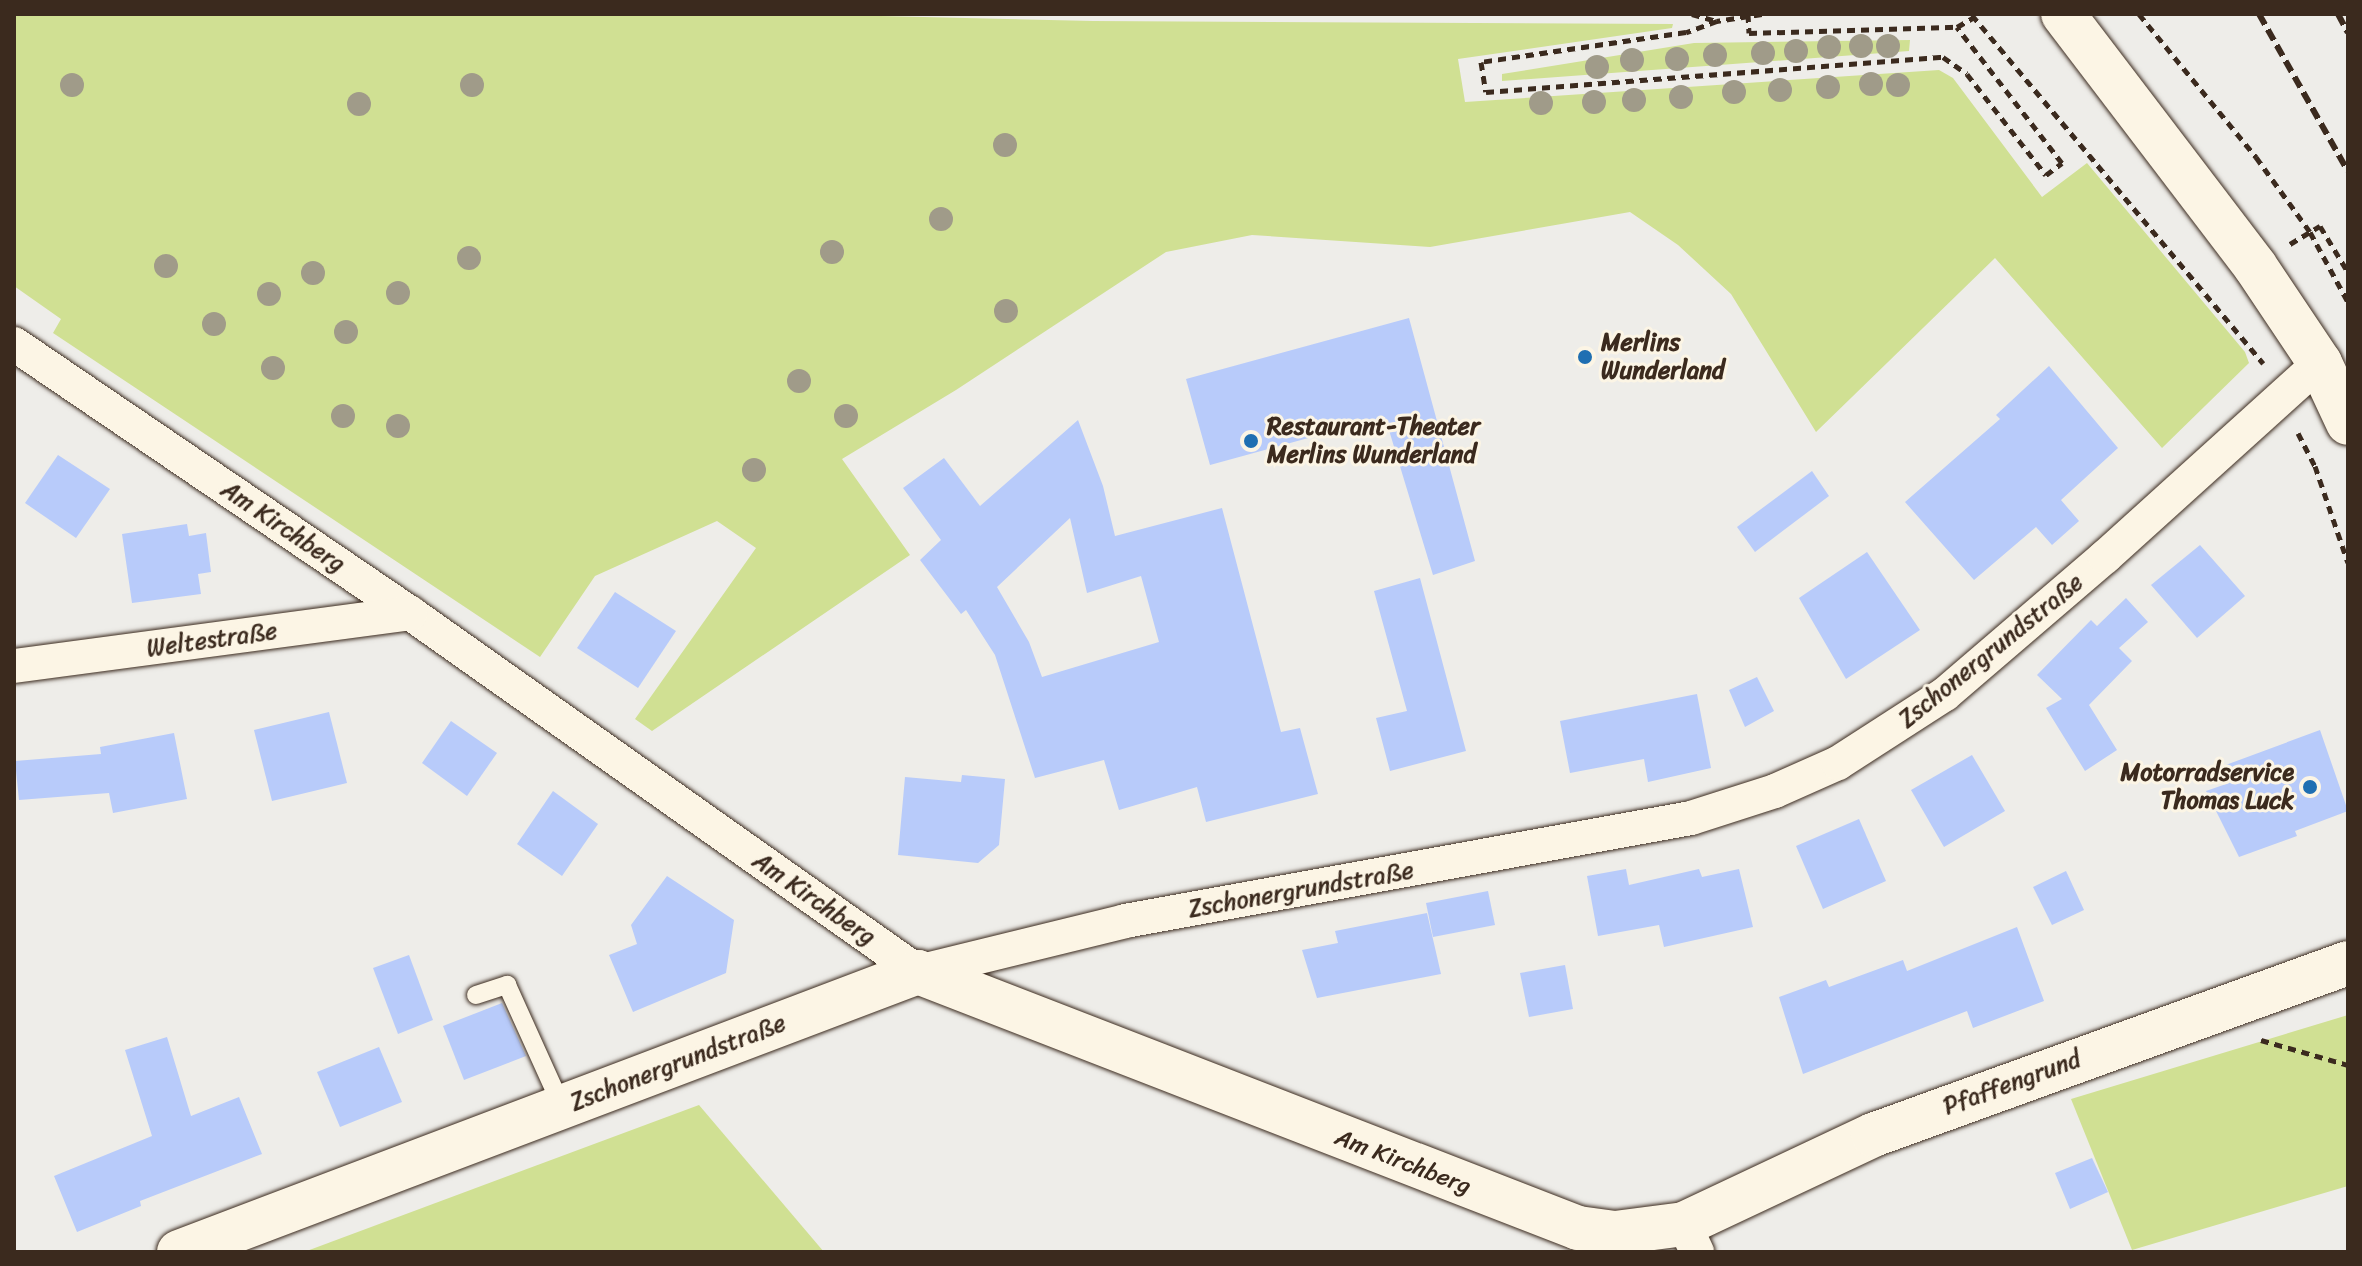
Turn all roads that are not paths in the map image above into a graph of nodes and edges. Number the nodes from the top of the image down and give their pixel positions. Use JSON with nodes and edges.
{"nodes":[{"id":1,"x":2063,"y":14,"type":"edge"},
{"id":2,"x":14,"y":344,"type":"edge"},
{"id":3,"x":2320,"y":363,"type":"junction"},
{"id":4,"x":2348,"y":423,"type":"edge"},
{"id":5,"x":410,"y":613,"type":"junction"},
{"id":6,"x":14,"y":666,"type":"edge"},
{"id":7,"x":2348,"y":963,"type":"edge"},
{"id":8,"x":918,"y":972,"type":"junction"},
{"id":9,"x":476,"y":995,"type":"dead end"},
{"id":10,"x":562,"y":1107,"type":"junction"},
{"id":11,"x":1691,"y":1238,"type":"edge"},
{"id":12,"x":179,"y":1252,"type":"edge"}],
"edges":[{"from":1,"to":3,"type":"street"},
{"from":2,"to":5,"type":"street","name":"Am Kirchberg"},
{"from":3,"to":4,"type":"street"},
{"from":3,"to":8,"type":"street","name":"Zschonergrundstraße"},
{"from":5,"to":6,"type":"street","name":"Weltestraße"},
{"from":5,"to":8,"type":"street","name":"Am Kirchberg"},
{"from":7,"to":11,"type":"street","name":"Pfaffengrund"},
{"from":8,"to":10,"type":"street","name":"Zschonergrundstraße"},
{"from":8,"to":11,"type":"street","name":"Am Kirchberg"},
{"from":9,"to":10,"type":"lane"},
{"from":10,"to":12,"type":"street","name":"Zschonergrundstraße"}]}
